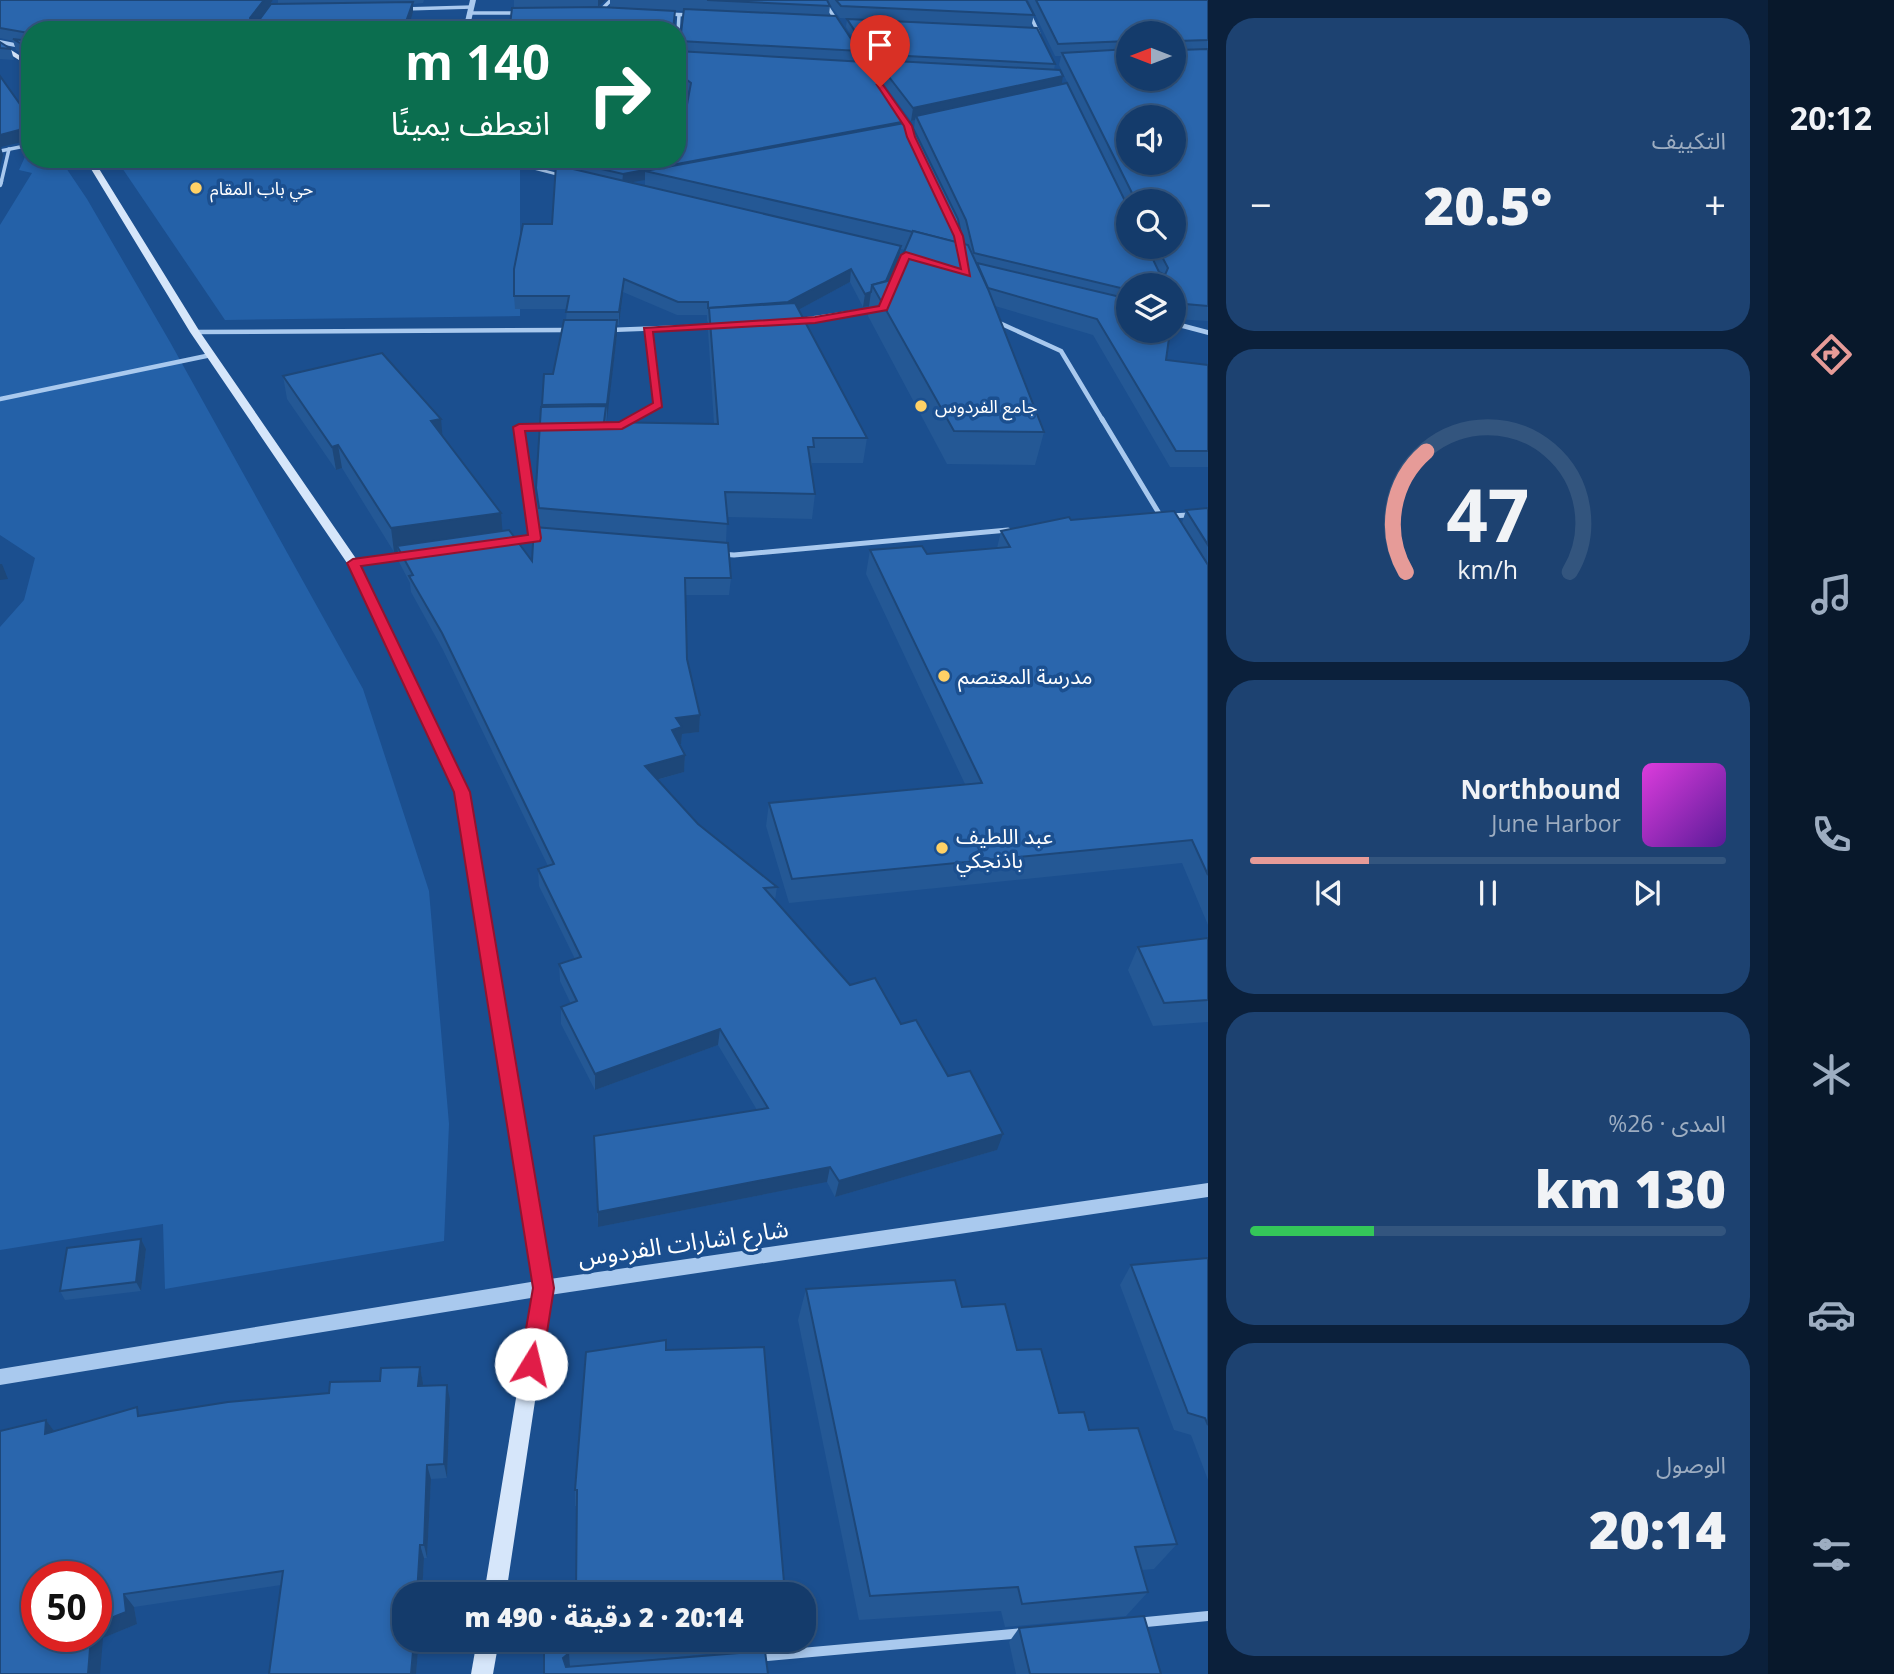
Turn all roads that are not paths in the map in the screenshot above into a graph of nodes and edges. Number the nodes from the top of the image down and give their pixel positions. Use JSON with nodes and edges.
{"nodes":[{"id":1,"x":473,"y":0,"type":"edge"},
{"id":2,"x":611,"y":0,"type":"edge"},
{"id":3,"x":823,"y":0,"type":"edge"},
{"id":4,"x":1024,"y":2,"type":"edge"},
{"id":5,"x":1013,"y":4,"type":"edge"},
{"id":6,"x":393,"y":9,"type":"edge"},
{"id":7,"x":471,"y":10,"type":"junction"},
{"id":8,"x":600,"y":10,"type":"junction"},
{"id":9,"x":587,"y":11,"type":"edge"},
{"id":10,"x":612,"y":11,"type":"edge"},
{"id":11,"x":523,"y":13,"type":"edge"},
{"id":12,"x":657,"y":14,"type":"edge"},
{"id":13,"x":680,"y":15,"type":"junction"},
{"id":14,"x":693,"y":15,"type":"edge"},
{"id":15,"x":468,"y":21,"type":"edge"},
{"id":16,"x":679,"y":21,"type":"edge"},
{"id":17,"x":824,"y":21,"type":"edge"},
{"id":18,"x":837,"y":22,"type":"junction"},
{"id":19,"x":849,"y":22,"type":"edge"},
{"id":20,"x":1025,"y":32,"type":"edge"},
{"id":21,"x":1038,"y":32,"type":"junction"},
{"id":22,"x":844,"y":33,"type":"edge"},
{"id":23,"x":1043,"y":42,"type":"edge"},
{"id":24,"x":0,"y":43,"type":"edge"},
{"id":25,"x":851,"y":45,"type":"edge"},
{"id":26,"x":21,"y":46,"type":"edge"},
{"id":27,"x":21,"y":58,"type":"edge"},
{"id":28,"x":853,"y":67,"type":"edge"},
{"id":29,"x":866,"y":67,"type":"junction"},
{"id":30,"x":879,"y":68,"type":"edge"},
{"id":31,"x":873,"y":77,"type":"edge"},
{"id":32,"x":21,"y":147,"type":"edge"},
{"id":33,"x":9,"y":149,"type":"junction"},
{"id":34,"x":0,"y":151,"type":"edge"},
{"id":35,"x":95,"y":168,"type":"edge"},
{"id":36,"x":532,"y":168,"type":"edge"},
{"id":37,"x":574,"y":178,"type":"edge"},
{"id":38,"x":0,"y":185,"type":"edge"},
{"id":39,"x":883,"y":308,"type":"edge"},
{"id":40,"x":983,"y":315,"type":"edge"},
{"id":41,"x":787,"y":322,"type":"edge"},
{"id":42,"x":731,"y":325,"type":"edge"},
{"id":43,"x":1186,"y":326,"type":"edge"},
{"id":44,"x":579,"y":330,"type":"edge"},
{"id":45,"x":606,"y":330,"type":"edge"},
{"id":46,"x":647,"y":330,"type":"junction"},
{"id":47,"x":195,"y":332,"type":"junction"},
{"id":48,"x":1208,"y":333,"type":"edge"},
{"id":49,"x":211,"y":355,"type":"junction"},
{"id":50,"x":0,"y":399,"type":"edge"},
{"id":51,"x":557,"y":426,"type":"edge"},
{"id":52,"x":609,"y":426,"type":"edge"},
{"id":53,"x":1208,"y":514,"type":"edge"},
{"id":54,"x":1161,"y":517,"type":"junction"},
{"id":55,"x":1147,"y":518,"type":"edge"},
{"id":56,"x":1168,"y":528,"type":"edge"},
{"id":57,"x":1023,"y":529,"type":"edge"},
{"id":58,"x":535,"y":538,"type":"junction"},
{"id":59,"x":548,"y":539,"type":"edge"},
{"id":60,"x":495,"y":544,"type":"edge"},
{"id":61,"x":707,"y":552,"type":"edge"},
{"id":62,"x":417,"y":556,"type":"edge"},
{"id":63,"x":353,"y":563,"type":"junction"},
{"id":64,"x":1208,"y":1190,"type":"edge"},
{"id":65,"x":543,"y":1288,"type":"junction"},
{"id":66,"x":0,"y":1377,"type":"edge"},
{"id":67,"x":497,"y":1582,"type":"edge"},
{"id":68,"x":1208,"y":1616,"type":"edge"},
{"id":69,"x":1125,"y":1624,"type":"edge"},
{"id":70,"x":1042,"y":1631,"type":"edge"},
{"id":71,"x":486,"y":1652,"type":"edge"},
{"id":72,"x":737,"y":1659,"type":"edge"},
{"id":73,"x":482,"y":1674,"type":"edge"}],
"edges":[{"from":1,"to":7,"type":"street"},
{"from":2,"to":8,"type":"street"},
{"from":3,"to":18,"type":"street"},
{"from":4,"to":5,"type":"street"},
{"from":4,"to":21,"type":"street"},
{"from":6,"to":7,"type":"street"},
{"from":7,"to":11,"type":"street"},
{"from":7,"to":15,"type":"street"},
{"from":8,"to":9,"type":"street"},
{"from":8,"to":10,"type":"street"},
{"from":12,"to":13,"type":"street"},
{"from":13,"to":14,"type":"street"},
{"from":13,"to":16,"type":"street"},
{"from":17,"to":18,"type":"street"},
{"from":18,"to":19,"type":"street"},
{"from":18,"to":22,"type":"street"},
{"from":20,"to":21,"type":"street"},
{"from":21,"to":23,"type":"street"},
{"from":24,"to":26,"type":"street"},
{"from":24,"to":27,"type":"main road"},
{"from":25,"to":29,"type":"street"},
{"from":28,"to":29,"type":"street"},
{"from":29,"to":30,"type":"street"},
{"from":29,"to":31,"type":"street"},
{"from":32,"to":33,"type":"street"},
{"from":33,"to":34,"type":"street"},
{"from":33,"to":38,"type":"street"},
{"from":35,"to":47,"type":"main road"},
{"from":36,"to":37,"type":"street"},
{"from":39,"to":41,"type":"street"},
{"from":40,"to":54,"type":"street"},
{"from":42,"to":46,"type":"street"},
{"from":43,"to":48,"type":"street"},
{"from":44,"to":47,"type":"street"},
{"from":45,"to":46,"type":"street"},
{"from":46,"to":52,"type":"street"},
{"from":47,"to":49,"type":"main road"},
{"from":49,"to":50,"type":"street"},
{"from":49,"to":63,"type":"main road"},
{"from":51,"to":58,"type":"street"},
{"from":53,"to":54,"type":"street"},
{"from":54,"to":55,"type":"street"},
{"from":54,"to":56,"type":"street"},
{"from":57,"to":61,"type":"street"},
{"from":58,"to":59,"type":"street"},
{"from":58,"to":60,"type":"street"},
{"from":62,"to":63,"type":"street"},
{"from":63,"to":65,"type":"main road"},
{"from":64,"to":65,"type":"street","name":"شارع اشارات الفردوس"},
{"from":65,"to":66,"type":"street","name":"شارع اشارات الفردوس"},
{"from":65,"to":67,"type":"main road"},
{"from":68,"to":69,"type":"street"},
{"from":70,"to":72,"type":"street"},
{"from":71,"to":73,"type":"main road"}]}
